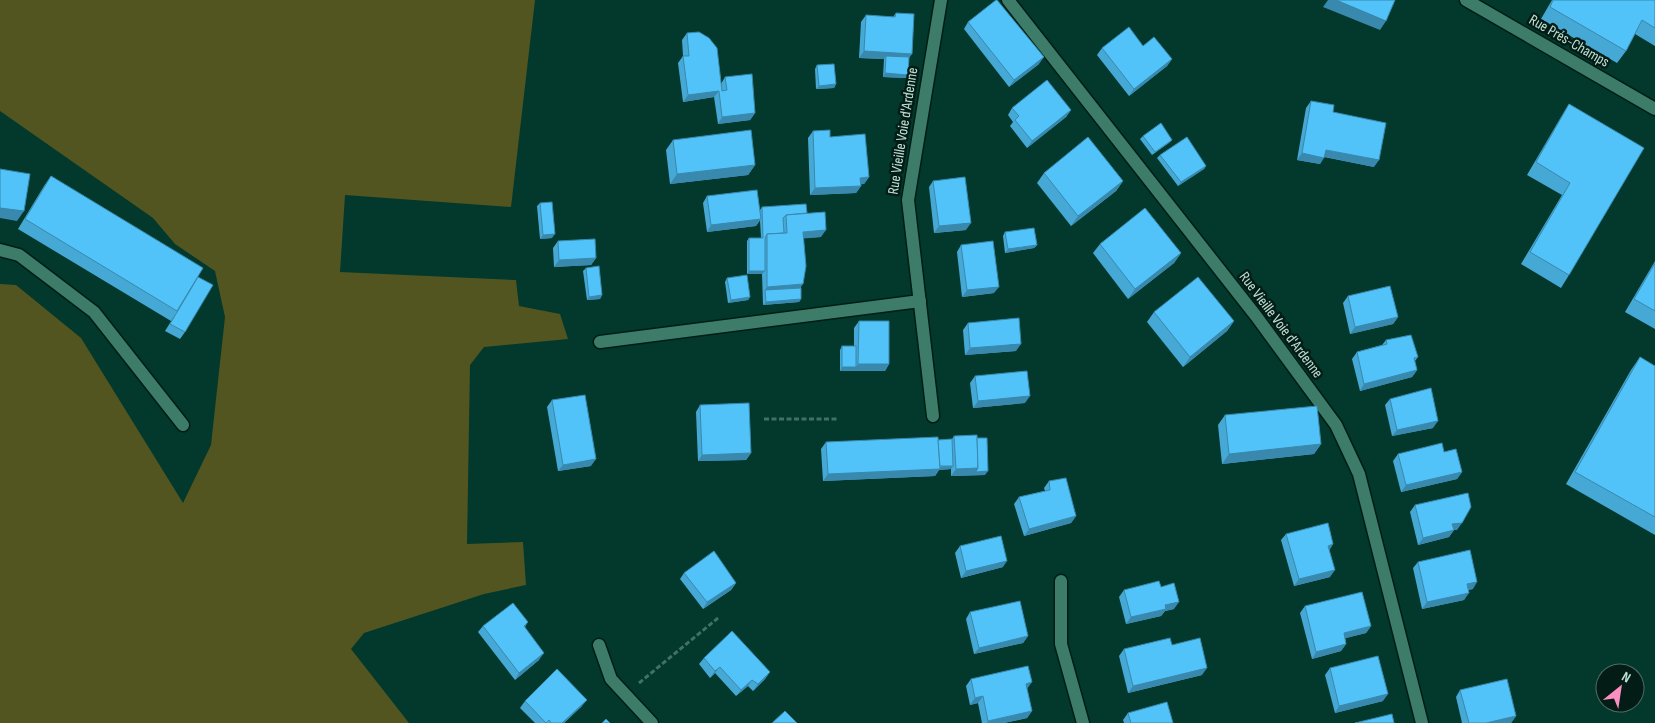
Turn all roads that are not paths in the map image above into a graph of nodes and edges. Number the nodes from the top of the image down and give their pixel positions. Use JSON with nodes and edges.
{"nodes":[{"id":1,"x":941,"y":0,"type":"edge"},
{"id":2,"x":1008,"y":0,"type":"edge"},
{"id":3,"x":1466,"y":0,"type":"edge"},
{"id":4,"x":1655,"y":109,"type":"edge"},
{"id":5,"x":0,"y":250,"type":"edge"},
{"id":6,"x":920,"y":301,"type":"junction"},
{"id":7,"x":600,"y":342,"type":"dead end"},
{"id":8,"x":933,"y":416,"type":"dead end"},
{"id":9,"x":183,"y":425,"type":"dead end"},
{"id":10,"x":1061,"y":581,"type":"dead end"},
{"id":11,"x":599,"y":644,"type":"dead end"},
{"id":12,"x":652,"y":723,"type":"edge"},
{"id":13,"x":1083,"y":723,"type":"edge"},
{"id":14,"x":1422,"y":723,"type":"edge"}],
"edges":[{"from":1,"to":6,"type":"street","name":"Rue Vieille Voie d'Ardenne"},
{"from":2,"to":14,"type":"street","name":"Rue Vieille Voie d'Ardenne"},
{"from":3,"to":4,"type":"street","name":"Rue Prés-Champs"},
{"from":5,"to":9,"type":"street"},
{"from":6,"to":7,"type":"street"},
{"from":6,"to":8,"type":"street","name":"Rue Vieille Voie d'Ardenne"},
{"from":10,"to":13,"type":"street"},
{"from":11,"to":12,"type":"street"}]}
